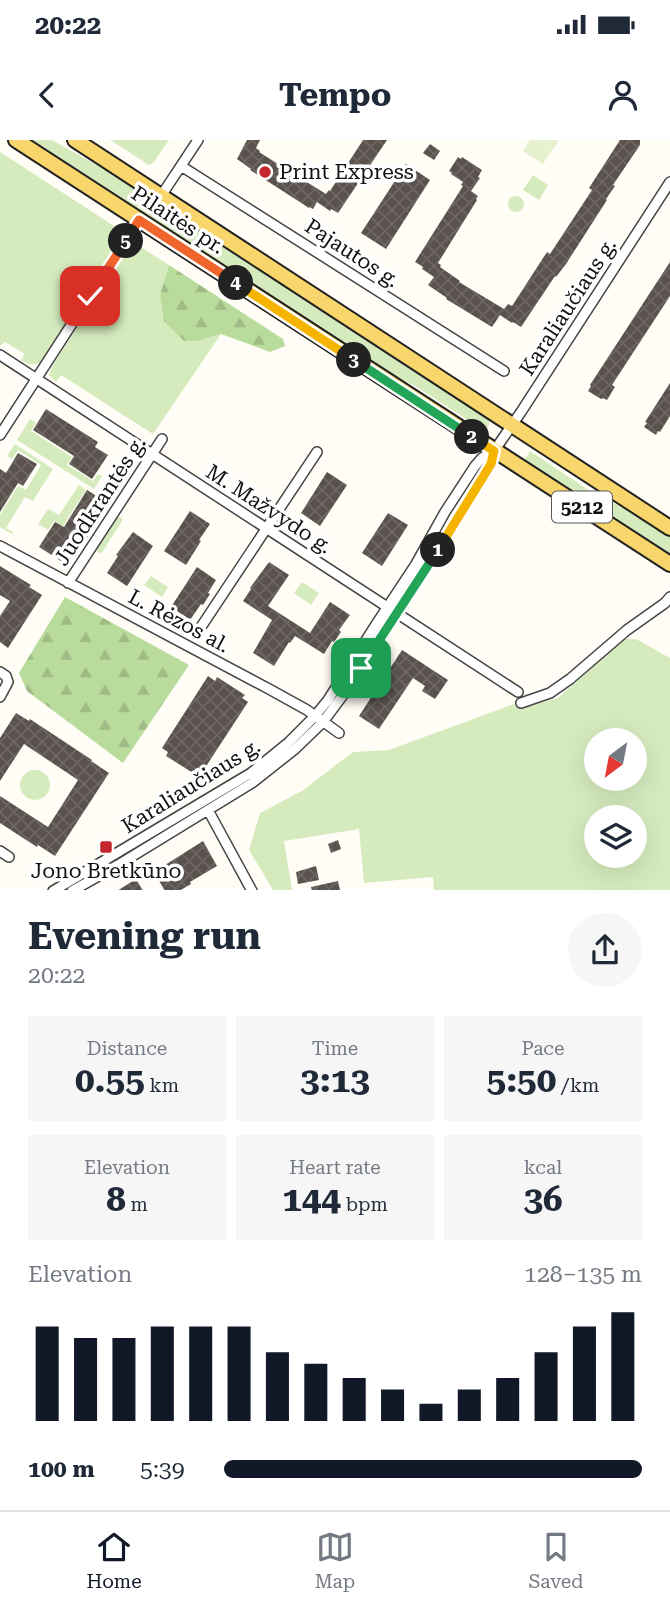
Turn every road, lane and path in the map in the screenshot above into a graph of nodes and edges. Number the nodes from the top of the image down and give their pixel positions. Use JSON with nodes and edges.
{"nodes":[{"id":1,"x":16,"y":140,"type":"edge"},
{"id":2,"x":75,"y":140,"type":"edge"},
{"id":3,"x":198,"y":140,"type":"edge"},
{"id":4,"x":181,"y":166,"type":"junction"},
{"id":5,"x":670,"y":182,"type":"edge"},
{"id":6,"x":161,"y":196,"type":"junction"},
{"id":7,"x":139,"y":220,"type":"junction"},
{"id":8,"x":0,"y":355,"type":"edge"},
{"id":9,"x":504,"y":371,"type":"dead end"},
{"id":10,"x":36,"y":378,"type":"junction"},
{"id":11,"x":512,"y":426,"type":"junction"},
{"id":12,"x":0,"y":435,"type":"edge"},
{"id":13,"x":162,"y":439,"type":"dead end"},
{"id":14,"x":494,"y":451,"type":"junction"},
{"id":15,"x":317,"y":452,"type":"dead end"},
{"id":16,"x":152,"y":454,"type":"junction"},
{"id":17,"x":266,"y":528,"type":"junction"},
{"id":18,"x":670,"y":528,"type":"edge"},
{"id":19,"x":0,"y":546,"type":"edge"},
{"id":20,"x":670,"y":564,"type":"edge"},
{"id":21,"x":68,"y":583,"type":"junction"},
{"id":22,"x":670,"y":597,"type":"edge"},
{"id":23,"x":393,"y":610,"type":"junction"},
{"id":24,"x":199,"y":630,"type":"dead end"},
{"id":25,"x":3,"y":674,"type":"edge"},
{"id":26,"x":518,"y":692,"type":"dead end"},
{"id":27,"x":0,"y":697,"type":"edge"},
{"id":28,"x":521,"y":703,"type":"dead end"},
{"id":29,"x":319,"y":719,"type":"junction"},
{"id":30,"x":339,"y":733,"type":"dead end"},
{"id":31,"x":208,"y":810,"type":"junction"},
{"id":32,"x":0,"y":851,"type":"edge"},
{"id":33,"x":9,"y":857,"type":"dead end"},
{"id":34,"x":55,"y":890,"type":"edge"},
{"id":35,"x":74,"y":890,"type":"edge"},
{"id":36,"x":251,"y":890,"type":"edge"}],
"edges":[{"from":1,"to":7,"type":"main road","name":"Pilaitės pr.","number":"5212"},
{"from":2,"to":6,"type":"main road","name":"Pilaitės pr.","number":"5212"},
{"from":3,"to":4,"type":"street"},
{"from":4,"to":6,"type":"street"},
{"from":4,"to":9,"type":"street","name":"Pajautos g."},
{"from":5,"to":11,"type":"street","name":"Karaliaučiaus g."},
{"from":6,"to":11,"type":"main road","name":"Pilaitės pr.","number":"5212"},
{"from":7,"to":10,"type":"street"},
{"from":7,"to":14,"type":"main road","name":"Pilaitės pr.","number":"5212"},
{"from":8,"to":10,"type":"street","name":"M. Mažvydo g."},
{"from":10,"to":12,"type":"street"},
{"from":10,"to":16,"type":"street","name":"M. Mažvydo g."},
{"from":11,"to":14,"type":"street","name":"Karaliaučiaus g."},
{"from":11,"to":18,"type":"main road","name":"Pilaitės pr.","number":"5212"},
{"from":13,"to":16,"type":"street","name":"Juodkrantės g."},
{"from":14,"to":20,"type":"main road","name":"Pilaitės pr.","number":"5212"},
{"from":14,"to":23,"type":"street","name":"Karaliaučiaus g."},
{"from":15,"to":17,"type":"street"},
{"from":16,"to":17,"type":"street","name":"M. Mažvydo g."},
{"from":16,"to":21,"type":"street","name":"Juodkrantės g."},
{"from":17,"to":23,"type":"street","name":"M. Mažvydo g."},
{"from":17,"to":24,"type":"street"},
{"from":19,"to":21,"type":"street","name":"L. Rėzos al."},
{"from":21,"to":29,"type":"street","name":"L. Rėzos al."},
{"from":22,"to":28,"type":"street"},
{"from":23,"to":26,"type":"street","name":"M. Mažvydo g."},
{"from":23,"to":29,"type":"street","name":"Karaliaučiaus g."},
{"from":25,"to":27,"type":"street"},
{"from":29,"to":30,"type":"street","name":"L. Rėzos al."},
{"from":29,"to":31,"type":"street","name":"Karaliaučiaus g."},
{"from":29,"to":34,"type":"street","name":"Karaliaučiaus g."},
{"from":31,"to":35,"type":"street","name":"Karaliaučiaus g."},
{"from":31,"to":36,"type":"street"},
{"from":32,"to":33,"type":"street"}]}
